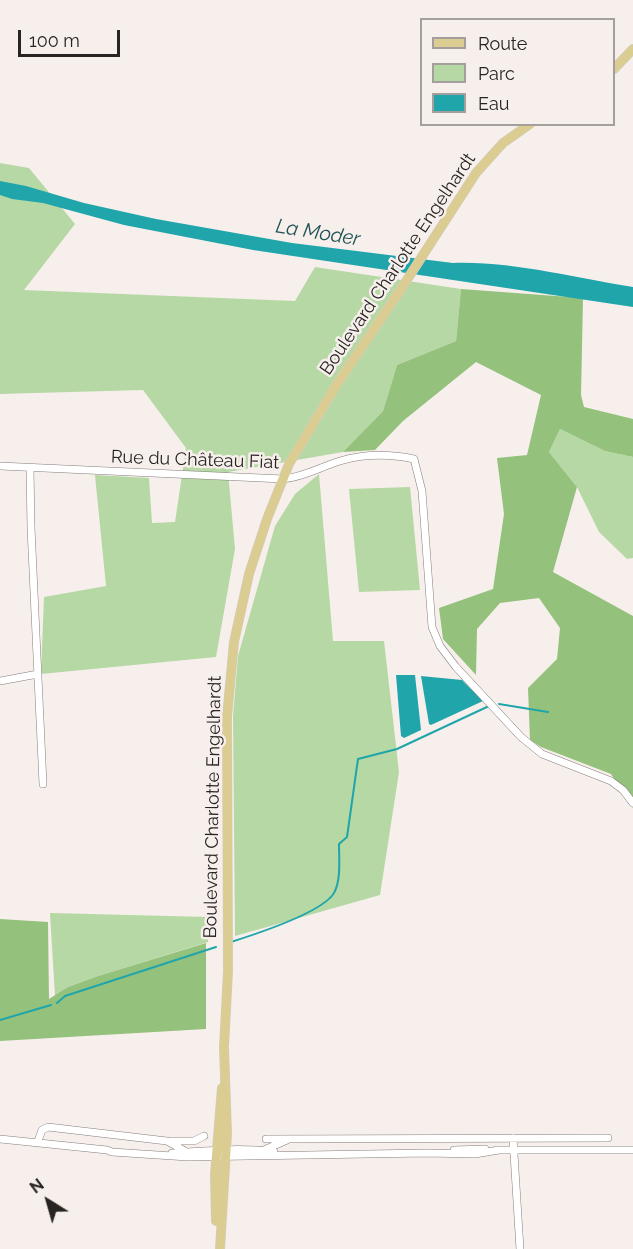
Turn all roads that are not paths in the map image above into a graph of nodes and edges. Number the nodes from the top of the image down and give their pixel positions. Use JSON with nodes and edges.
{"nodes":[{"id":1,"x":633,"y":49,"type":"edge"},
{"id":2,"x":615,"y":68,"type":"edge"},
{"id":3,"x":527,"y":126,"type":"edge"},
{"id":4,"x":0,"y":466,"type":"edge"},
{"id":5,"x":30,"y":469,"type":"junction"},
{"id":6,"x":283,"y":479,"type":"junction"},
{"id":7,"x":38,"y":674,"type":"junction"},
{"id":8,"x":0,"y":681,"type":"edge"},
{"id":9,"x":43,"y":784,"type":"dead end"},
{"id":10,"x":633,"y":803,"type":"edge"},
{"id":11,"x":204,"y":1136,"type":"dead end"},
{"id":12,"x":0,"y":1137,"type":"edge"},
{"id":13,"x":513,"y":1138,"type":"junction"},
{"id":14,"x":608,"y":1138,"type":"dead end"},
{"id":15,"x":266,"y":1139,"type":"dead end"},
{"id":16,"x":289,"y":1139,"type":"junction"},
{"id":17,"x":38,"y":1141,"type":"junction"},
{"id":18,"x":167,"y":1141,"type":"junction"},
{"id":19,"x":106,"y":1150,"type":"junction"},
{"id":20,"x":514,"y":1150,"type":"junction"},
{"id":21,"x":633,"y":1150,"type":"edge"},
{"id":22,"x":261,"y":1151,"type":"junction"},
{"id":23,"x":186,"y":1152,"type":"junction"},
{"id":24,"x":221,"y":1154,"type":"junction"},
{"id":25,"x":287,"y":1154,"type":"junction"},
{"id":26,"x":219,"y":1249,"type":"edge"},
{"id":27,"x":520,"y":1249,"type":"edge"}],
"edges":[{"from":1,"to":2,"type":"main road"},
{"from":3,"to":6,"type":"main road","name":"Boulevard Charlotte Engelhardt"},
{"from":4,"to":5,"type":"street","name":"Rue du Château Fiat"},
{"from":5,"to":6,"type":"street","name":"Rue du Château Fiat"},
{"from":5,"to":7,"type":"street"},
{"from":6,"to":10,"type":"street","name":"Rue du Château Fiat"},
{"from":6,"to":24,"type":"main road","name":"Boulevard Charlotte Engelhardt"},
{"from":7,"to":8,"type":"street"},
{"from":7,"to":9,"type":"street"},
{"from":11,"to":18,"type":"street"},
{"from":12,"to":17,"type":"street"},
{"from":13,"to":14,"type":"street"},
{"from":13,"to":16,"type":"street"},
{"from":13,"to":20,"type":"street"},
{"from":15,"to":16,"type":"street"},
{"from":16,"to":22,"type":"street"},
{"from":17,"to":18,"type":"street"},
{"from":17,"to":19,"type":"street"},
{"from":18,"to":23,"type":"street"},
{"from":19,"to":23,"type":"street"},
{"from":19,"to":24,"type":"street"},
{"from":20,"to":21,"type":"street"},
{"from":20,"to":25,"type":"street"},
{"from":20,"to":27,"type":"street"},
{"from":22,"to":24,"type":"street"},
{"from":22,"to":25,"type":"street"},
{"from":23,"to":24,"type":"street"},
{"from":24,"to":25,"type":"street"},
{"from":24,"to":26,"type":"main road","name":"Boulevard Charlotte Engelhardt"}]}
